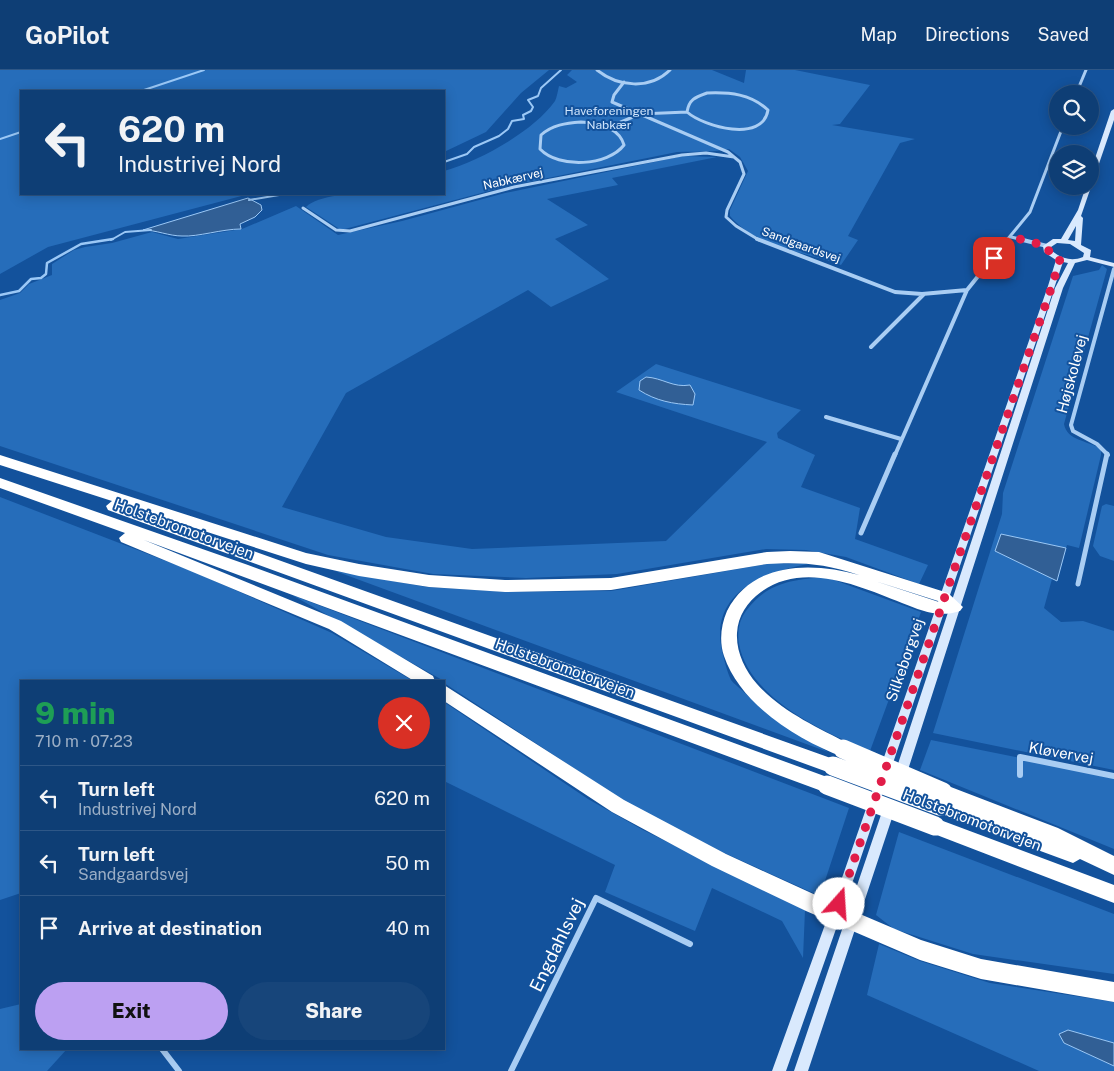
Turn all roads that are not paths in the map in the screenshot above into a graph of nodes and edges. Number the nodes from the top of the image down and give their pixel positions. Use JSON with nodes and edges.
{"nodes":[{"id":1,"x":596,"y":70,"type":"edge"},
{"id":2,"x":670,"y":70,"type":"edge"},
{"id":3,"x":1086,"y":70,"type":"edge"},
{"id":4,"x":624,"y":82,"type":"junction"},
{"id":5,"x":1080,"y":85,"type":"edge"},
{"id":6,"x":1114,"y":111,"type":"edge"},
{"id":7,"x":688,"y":112,"type":"junction"},
{"id":8,"x":640,"y":114,"type":"junction"},
{"id":9,"x":610,"y":127,"type":"junction"},
{"id":10,"x":1060,"y":135,"type":"edge"},
{"id":11,"x":1099,"y":155,"type":"edge"},
{"id":12,"x":735,"y":157,"type":"junction"},
{"id":13,"x":1086,"y":195,"type":"edge"},
{"id":14,"x":303,"y":208,"type":"dead end"},
{"id":15,"x":1081,"y":210,"type":"junction"},
{"id":16,"x":1012,"y":237,"type":"junction"},
{"id":17,"x":1064,"y":241,"type":"junction"},
{"id":18,"x":1078,"y":244,"type":"junction"},
{"id":19,"x":1047,"y":246,"type":"junction"},
{"id":20,"x":1087,"y":256,"type":"junction"},
{"id":21,"x":1060,"y":259,"type":"junction"},
{"id":22,"x":1114,"y":261,"type":"edge"},
{"id":23,"x":1072,"y":262,"type":"junction"},
{"id":24,"x":1114,"y":267,"type":"edge"},
{"id":25,"x":967,"y":290,"type":"junction"},
{"id":26,"x":924,"y":294,"type":"junction"},
{"id":27,"x":871,"y":348,"type":"dead end"},
{"id":28,"x":826,"y":417,"type":"dead end"},
{"id":29,"x":901,"y":439,"type":"junction"},
{"id":30,"x":0,"y":460,"type":"edge"},
{"id":31,"x":0,"y":467,"type":"edge"},
{"id":32,"x":7,"y":485,"type":"edge"},
{"id":33,"x":861,"y":533,"type":"dead end"},
{"id":34,"x":1078,"y":584,"type":"dead end"},
{"id":35,"x":946,"y":605,"type":"junction"},
{"id":36,"x":425,"y":680,"type":"edge"},
{"id":37,"x":445,"y":693,"type":"edge"},
{"id":38,"x":1020,"y":776,"type":"dead end"},
{"id":39,"x":1114,"y":776,"type":"edge"},
{"id":40,"x":942,"y":799,"type":"junction"},
{"id":41,"x":1114,"y":868,"type":"edge"},
{"id":42,"x":1114,"y":894,"type":"edge"},
{"id":43,"x":843,"y":917,"type":"junction"},
{"id":44,"x":690,"y":944,"type":"dead end"},
{"id":45,"x":1114,"y":992,"type":"edge"},
{"id":46,"x":163,"y":1050,"type":"edge"},
{"id":47,"x":179,"y":1071,"type":"edge"},
{"id":48,"x":511,"y":1071,"type":"edge"},
{"id":49,"x":778,"y":1071,"type":"edge"},
{"id":50,"x":801,"y":1071,"type":"edge"}],
"edges":[{"from":1,"to":4,"type":"street"},
{"from":2,"to":4,"type":"street"},
{"from":3,"to":5,"type":"street"},
{"from":4,"to":8,"type":"street"},
{"from":6,"to":11,"type":"main road"},
{"from":7,"to":7,"type":"street"},
{"from":7,"to":8,"type":"street"},
{"from":8,"to":9,"type":"street"},
{"from":8,"to":12,"type":"street"},
{"from":9,"to":9,"type":"street"},
{"from":10,"to":16,"type":"street"},
{"from":12,"to":14,"type":"street","name":"Nabkærvej"},
{"from":12,"to":26,"type":"street","name":"Sandgaardsvej"},
{"from":13,"to":15,"type":"main road"},
{"from":15,"to":17,"type":"main road"},
{"from":15,"to":18,"type":"main road"},
{"from":16,"to":19,"type":"street"},
{"from":16,"to":25,"type":"street"},
{"from":17,"to":18,"type":"main road"},
{"from":17,"to":19,"type":"main road"},
{"from":18,"to":20,"type":"main road"},
{"from":19,"to":21,"type":"main road"},
{"from":20,"to":22,"type":"main road"},
{"from":20,"to":23,"type":"main road"},
{"from":20,"to":24,"type":"main road"},
{"from":21,"to":23,"type":"main road"},
{"from":21,"to":35,"type":"main road","name":"Silkeborgvej"},
{"from":23,"to":35,"type":"main road","name":"Silkeborgvej"},
{"from":24,"to":34,"type":"street","name":"Højskolevej"},
{"from":25,"to":26,"type":"street","name":"Sandgaardsvej"},
{"from":25,"to":29,"type":"street"},
{"from":26,"to":27,"type":"street"},
{"from":28,"to":29,"type":"street"},
{"from":29,"to":33,"type":"street"},
{"from":30,"to":35,"type":"highway"},
{"from":31,"to":40,"type":"highway","name":"Holstebromotorvejen","bridge":true},
{"from":32,"to":36,"type":"highway"},
{"from":32,"to":42,"type":"highway","name":"Holstebromotorvejen","bridge":true},
{"from":35,"to":40,"type":"highway","bridge":true},
{"from":35,"to":43,"type":"main road","name":"Silkeborgvej"},
{"from":37,"to":43,"type":"highway"},
{"from":38,"to":39,"type":"street","name":"Kløvervej"},
{"from":40,"to":41,"type":"highway","name":"Holstebromotorvejen"},
{"from":43,"to":45,"type":"highway"},
{"from":43,"to":49,"type":"main road","name":"Silkeborgvej"},
{"from":43,"to":50,"type":"main road","name":"Silkeborgvej"},
{"from":44,"to":48,"type":"street","name":"Engdahlsvej"},
{"from":46,"to":47,"type":"street"}]}
